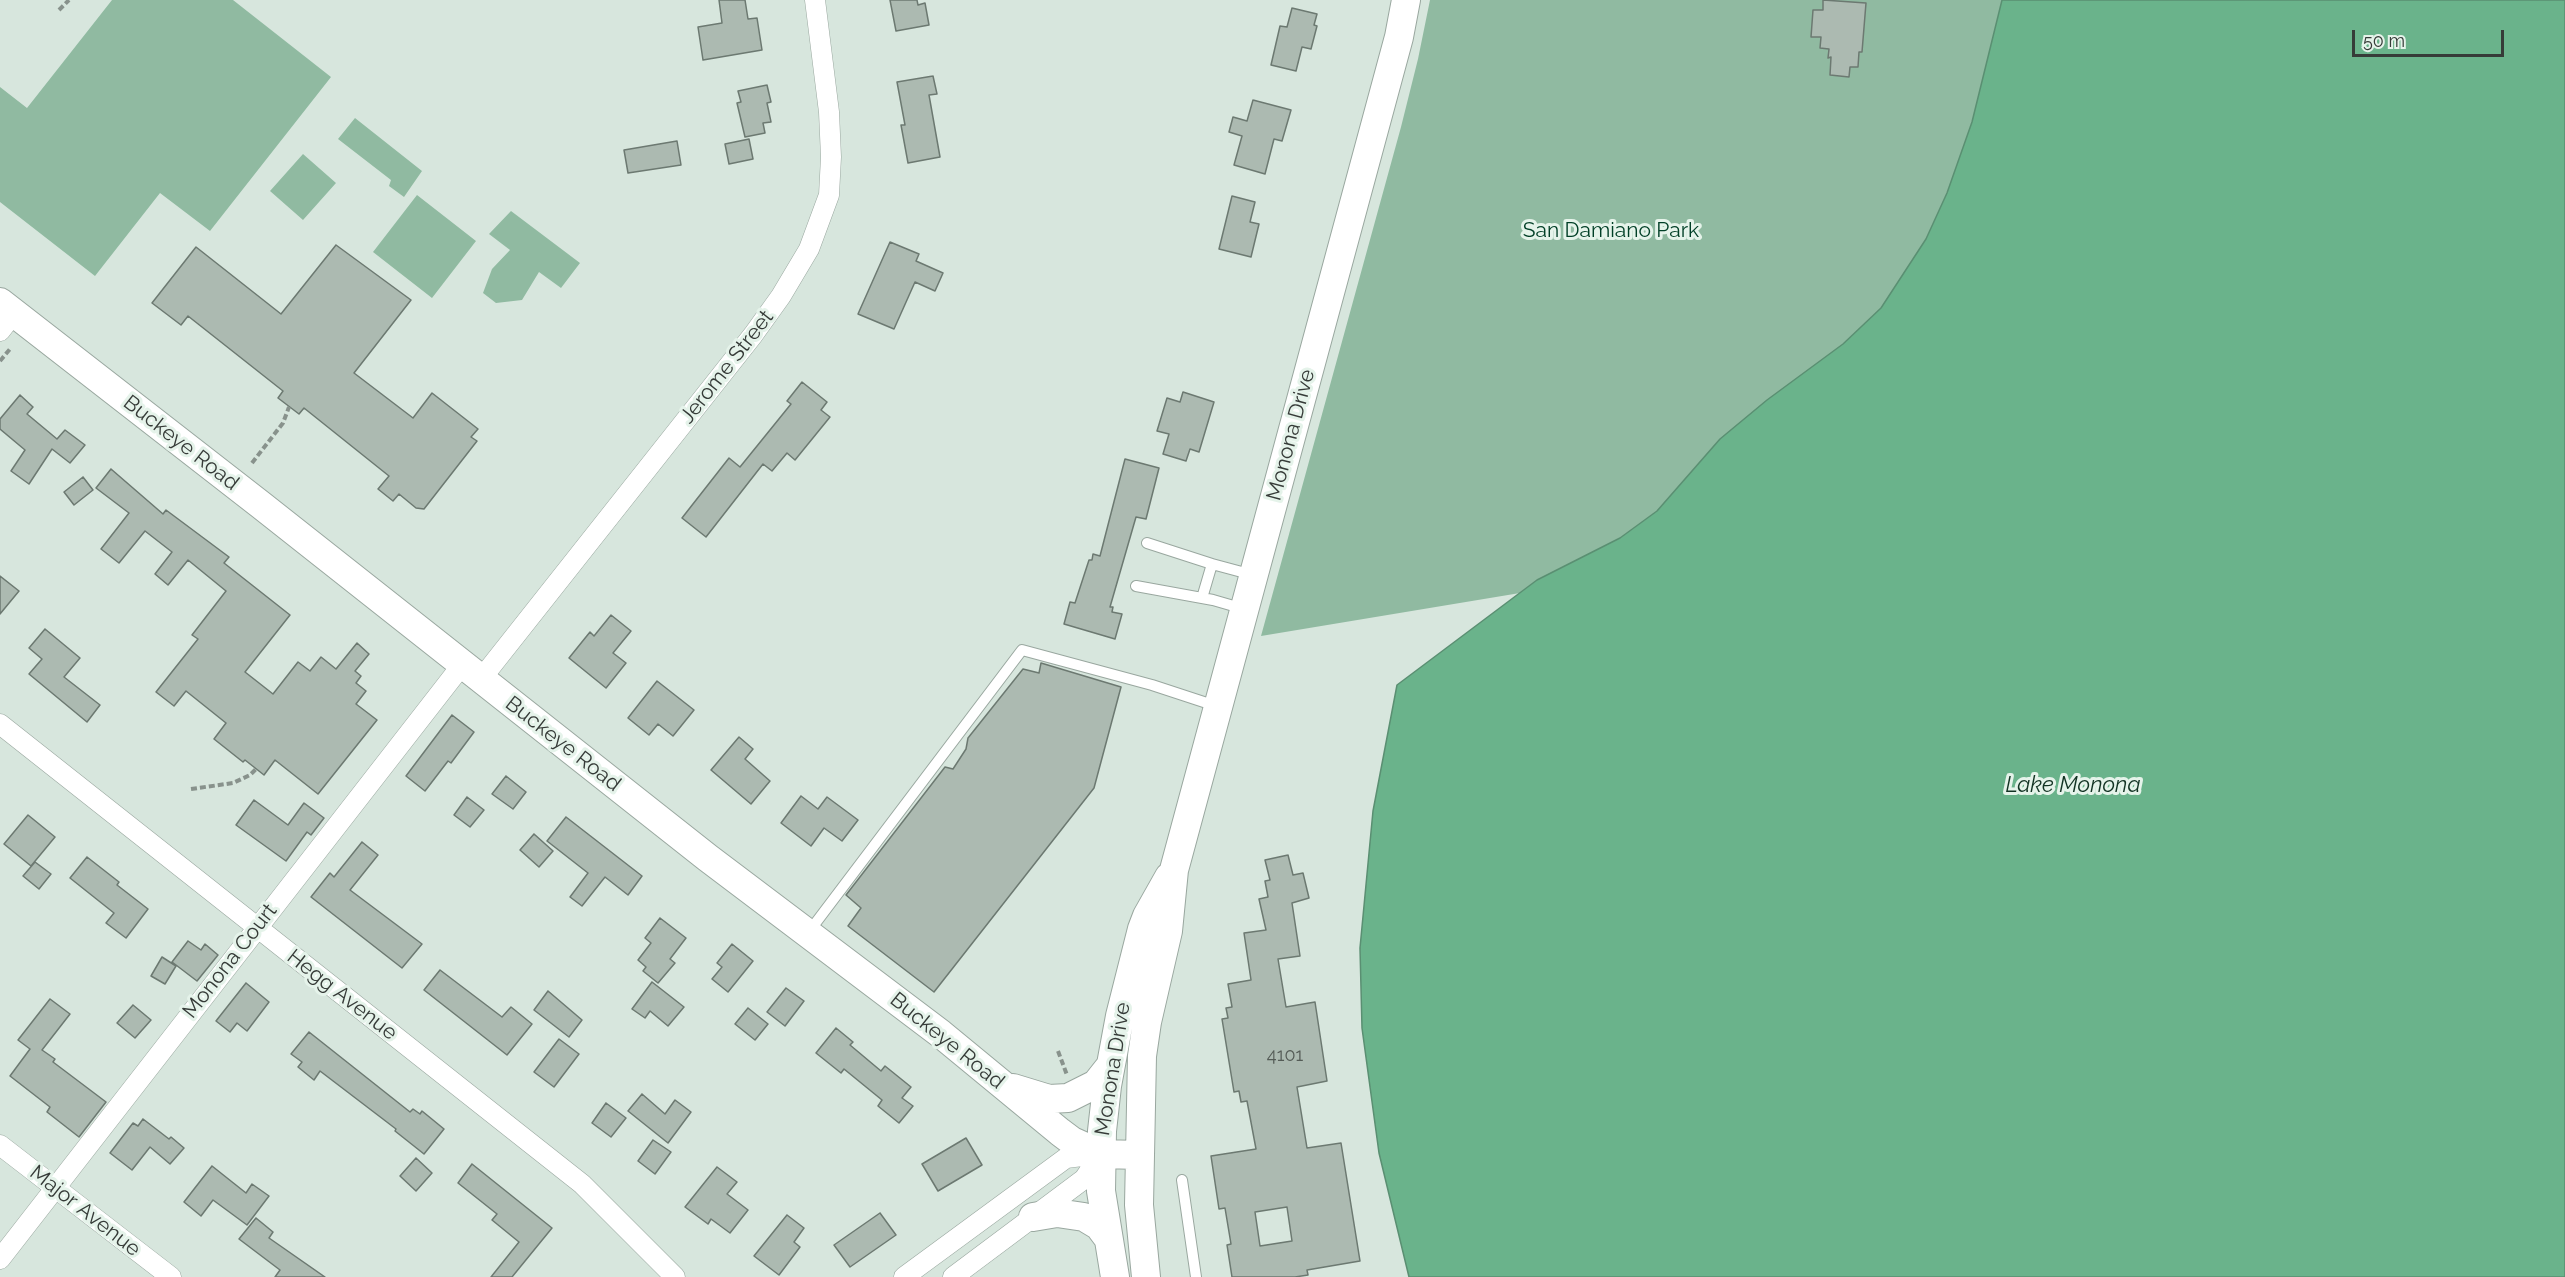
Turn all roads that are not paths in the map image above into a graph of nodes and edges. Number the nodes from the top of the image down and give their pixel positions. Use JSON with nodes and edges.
{"nodes":[{"id":1,"x":815,"y":0,"type":"edge"},
{"id":2,"x":1406,"y":0,"type":"edge"},
{"id":3,"x":5,"y":315,"type":"edge"},
{"id":4,"x":1147,"y":543,"type":"dead end"},
{"id":5,"x":1212,"y":564,"type":"junction"},
{"id":6,"x":1254,"y":576,"type":"junction"},
{"id":7,"x":1136,"y":586,"type":"dead end"},
{"id":8,"x":1203,"y":598,"type":"junction"},
{"id":9,"x":1245,"y":609,"type":"junction"},
{"id":10,"x":472,"y":672,"type":"junction"},
{"id":11,"x":1219,"y":707,"type":"junction"},
{"id":12,"x":0,"y":724,"type":"edge"},
{"id":13,"x":1174,"y":870,"type":"junction"},
{"id":14,"x":257,"y":927,"type":"junction"},
{"id":15,"x":808,"y":933,"type":"junction"},
{"id":16,"x":1111,"y":1065,"type":"junction"},
{"id":17,"x":1000,"y":1084,"type":"junction"},
{"id":18,"x":0,"y":1145,"type":"edge"},
{"id":19,"x":1101,"y":1154,"type":"junction"},
{"id":20,"x":1139,"y":1155,"type":"junction"},
{"id":21,"x":1182,"y":1180,"type":"dead end"},
{"id":22,"x":55,"y":1188,"type":"junction"},
{"id":23,"x":1033,"y":1217,"type":"junction"},
{"id":24,"x":1108,"y":1238,"type":"junction"},
{"id":25,"x":0,"y":1259,"type":"edge"},
{"id":26,"x":171,"y":1277,"type":"edge"},
{"id":27,"x":675,"y":1277,"type":"edge"},
{"id":28,"x":904,"y":1277,"type":"edge"},
{"id":29,"x":953,"y":1277,"type":"edge"},
{"id":30,"x":1115,"y":1277,"type":"edge"},
{"id":31,"x":1146,"y":1277,"type":"edge"},
{"id":32,"x":1196,"y":1277,"type":"edge"}],
"edges":[{"from":1,"to":10,"type":"street","name":"Jerome Street"},
{"from":2,"to":6,"type":"street","name":"Monona Drive"},
{"from":3,"to":10,"type":"street","name":"Buckeye Road"},
{"from":4,"to":5,"type":"lane"},
{"from":5,"to":6,"type":"lane"},
{"from":5,"to":8,"type":"lane"},
{"from":6,"to":9,"type":"street","name":"Monona Drive"},
{"from":7,"to":8,"type":"lane"},
{"from":8,"to":9,"type":"lane"},
{"from":9,"to":11,"type":"street","name":"Monona Drive"},
{"from":10,"to":14,"type":"street","name":"Monona Court"},
{"from":10,"to":15,"type":"street","name":"Buckeye Road"},
{"from":11,"to":13,"type":"street","name":"Monona Drive"},
{"from":11,"to":15,"type":"lane"},
{"from":12,"to":14,"type":"street","name":"Hegg Avenue"},
{"from":13,"to":16,"type":"street","name":"Monona Drive"},
{"from":13,"to":20,"type":"street","name":"Monona Drive"},
{"from":14,"to":22,"type":"street","name":"Monona Court"},
{"from":14,"to":27,"type":"street","name":"Hegg Avenue"},
{"from":15,"to":17,"type":"street","name":"Buckeye Road"},
{"from":16,"to":17,"type":"street"},
{"from":16,"to":19,"type":"street","name":"Monona Drive"},
{"from":17,"to":19,"type":"street","name":"Buckeye Road"},
{"from":18,"to":22,"type":"street","name":"Major Avenue"},
{"from":19,"to":20,"type":"street","name":"Buckeye Road"},
{"from":19,"to":23,"type":"street"},
{"from":19,"to":24,"type":"street","name":"Monona Drive"},
{"from":19,"to":28,"type":"street"},
{"from":20,"to":31,"type":"street","name":"Monona Drive"},
{"from":21,"to":32,"type":"lane"},
{"from":22,"to":25,"type":"street","name":"Monona Court"},
{"from":22,"to":26,"type":"street","name":"Major Avenue"},
{"from":23,"to":24,"type":"street"},
{"from":23,"to":29,"type":"street"},
{"from":24,"to":30,"type":"street","name":"Monona Drive"}]}
